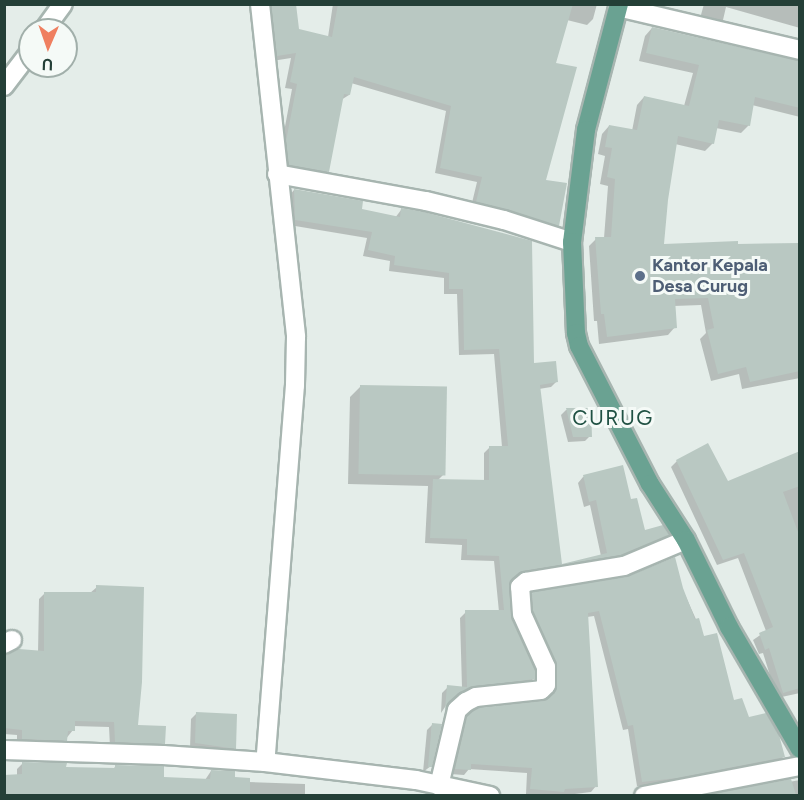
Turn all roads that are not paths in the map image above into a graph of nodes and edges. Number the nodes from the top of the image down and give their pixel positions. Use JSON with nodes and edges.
{"nodes":[{"id":1,"x":63,"y":4,"type":"edge"},
{"id":2,"x":260,"y":4,"type":"edge"},
{"id":3,"x":618,"y":6,"type":"edge"},
{"id":4,"x":53,"y":18,"type":"edge"},
{"id":5,"x":800,"y":50,"type":"edge"},
{"id":6,"x":18,"y":68,"type":"edge"},
{"id":7,"x":4,"y":86,"type":"edge"},
{"id":8,"x":278,"y":174,"type":"junction"},
{"id":9,"x":572,"y":242,"type":"junction"},
{"id":10,"x":686,"y":540,"type":"junction"},
{"id":11,"x":799,"y":748,"type":"edge"},
{"id":12,"x":4,"y":750,"type":"edge"},
{"id":13,"x":265,"y":762,"type":"junction"},
{"id":14,"x":800,"y":766,"type":"edge"},
{"id":15,"x":439,"y":786,"type":"junction"},
{"id":16,"x":490,"y":795,"type":"edge"},
{"id":17,"x":644,"y":795,"type":"edge"}],
"edges":[{"from":1,"to":4,"type":"street"},
{"from":2,"to":8,"type":"street"},
{"from":3,"to":5,"type":"street"},
{"from":3,"to":9,"type":"main road"},
{"from":6,"to":7,"type":"street"},
{"from":8,"to":9,"type":"street"},
{"from":8,"to":13,"type":"street"},
{"from":9,"to":10,"type":"main road"},
{"from":10,"to":11,"type":"main road"},
{"from":10,"to":15,"type":"street"},
{"from":12,"to":13,"type":"street"},
{"from":13,"to":15,"type":"street"},
{"from":14,"to":17,"type":"street"},
{"from":15,"to":16,"type":"street"}]}
